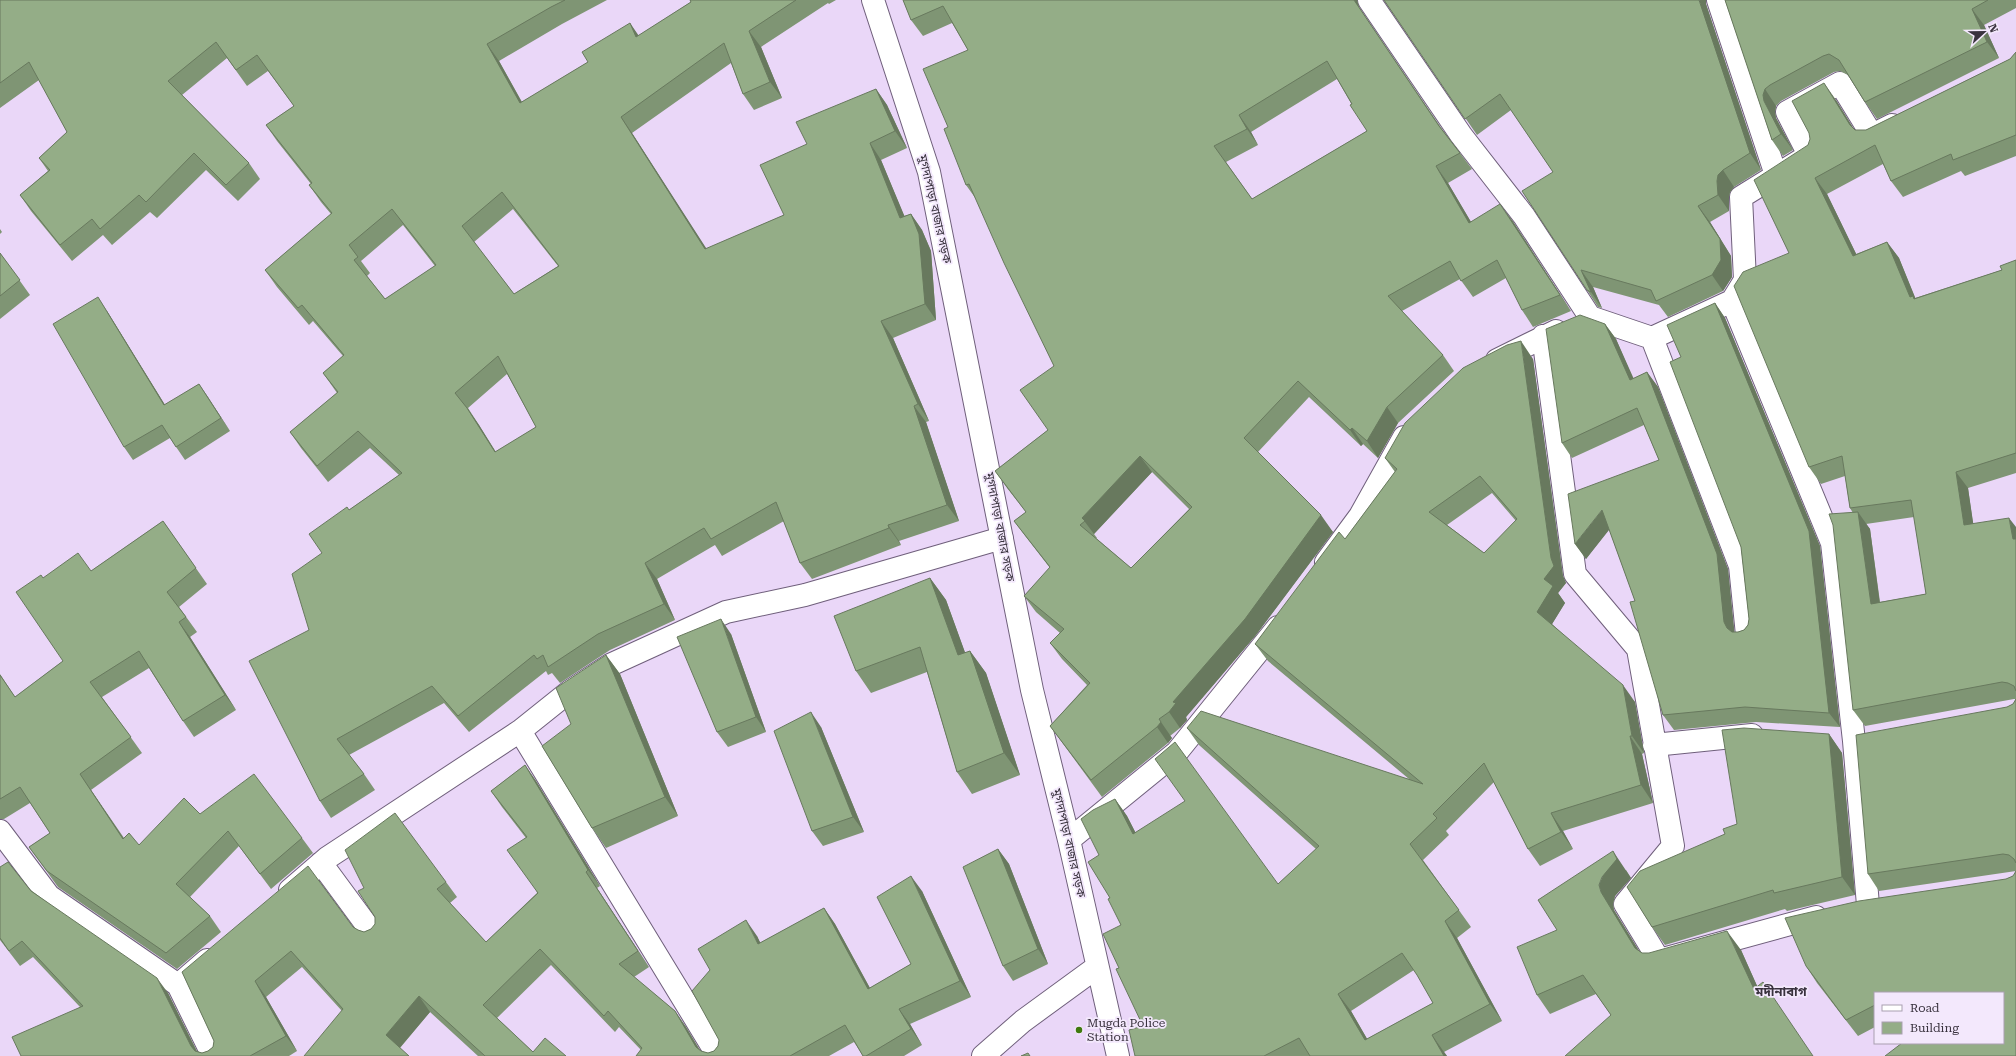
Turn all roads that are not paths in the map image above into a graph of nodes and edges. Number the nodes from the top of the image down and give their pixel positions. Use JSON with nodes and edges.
{"nodes":[{"id":1,"x":873,"y":0,"type":"edge"},
{"id":2,"x":1369,"y":0,"type":"edge"},
{"id":3,"x":1718,"y":0,"type":"edge"},
{"id":4,"x":1913,"y":115,"type":"edge"},
{"id":5,"x":1776,"y":175,"type":"junction"},
{"id":6,"x":1732,"y":301,"type":"junction"},
{"id":7,"x":1590,"y":317,"type":"junction"},
{"id":8,"x":1542,"y":336,"type":"junction"},
{"id":9,"x":1652,"y":338,"type":"junction"},
{"id":10,"x":1482,"y":368,"type":"edge"},
{"id":11,"x":1418,"y":422,"type":"edge"},
{"id":12,"x":1002,"y":538,"type":"junction"},
{"id":13,"x":1313,"y":580,"type":"edge"},
{"id":14,"x":1290,"y":611,"type":"edge"},
{"id":15,"x":1747,"y":635,"type":"edge"},
{"id":16,"x":520,"y":731,"type":"junction"},
{"id":17,"x":1772,"y":735,"type":"edge"},
{"id":18,"x":1877,"y":736,"type":"edge"},
{"id":19,"x":1831,"y":739,"type":"edge"},
{"id":20,"x":1854,"y":741,"type":"junction"},
{"id":21,"x":1654,"y":745,"type":"junction"},
{"id":22,"x":0,"y":831,"type":"edge"},
{"id":23,"x":1069,"y":840,"type":"junction"},
{"id":24,"x":321,"y":864,"type":"junction"},
{"id":25,"x":1890,"y":901,"type":"edge"},
{"id":26,"x":273,"y":904,"type":"edge"},
{"id":27,"x":1868,"y":905,"type":"junction"},
{"id":28,"x":374,"y":935,"type":"edge"},
{"id":29,"x":220,"y":950,"type":"edge"},
{"id":30,"x":1097,"y":967,"type":"junction"},
{"id":31,"x":178,"y":985,"type":"junction"},
{"id":32,"x":213,"y":1056,"type":"edge"},
{"id":33,"x":718,"y":1056,"type":"edge"},
{"id":34,"x":983,"y":1056,"type":"edge"},
{"id":35,"x":1118,"y":1056,"type":"edge"}],
"edges":[{"from":1,"to":12,"type":"street","name":"মুগদাপাড়া বাজার সড়ক"},
{"from":2,"to":7,"type":"street"},
{"from":3,"to":5,"type":"street"},
{"from":4,"to":5,"type":"street"},
{"from":5,"to":6,"type":"street"},
{"from":6,"to":9,"type":"street"},
{"from":6,"to":20,"type":"street"},
{"from":7,"to":8,"type":"street"},
{"from":7,"to":9,"type":"street"},
{"from":8,"to":10,"type":"street"},
{"from":8,"to":21,"type":"street"},
{"from":9,"to":15,"type":"street"},
{"from":11,"to":13,"type":"street"},
{"from":12,"to":16,"type":"street"},
{"from":12,"to":23,"type":"street","name":"মুগদাপাড়া বাজার সড়ক"},
{"from":14,"to":23,"type":"street"},
{"from":16,"to":24,"type":"street"},
{"from":16,"to":33,"type":"street"},
{"from":17,"to":21,"type":"street"},
{"from":18,"to":20,"type":"street"},
{"from":19,"to":20,"type":"street"},
{"from":20,"to":27,"type":"street"},
{"from":21,"to":27,"type":"street"},
{"from":22,"to":31,"type":"street"},
{"from":23,"to":30,"type":"street","name":"মুগদাপাড়া বাজার সড়ক"},
{"from":24,"to":26,"type":"street"},
{"from":24,"to":28,"type":"street"},
{"from":25,"to":27,"type":"street"},
{"from":29,"to":31,"type":"street"},
{"from":30,"to":34,"type":"street"},
{"from":30,"to":35,"type":"street","name":"মুগদাপাড়া বাজার সড়ক"},
{"from":31,"to":32,"type":"street"}]}
